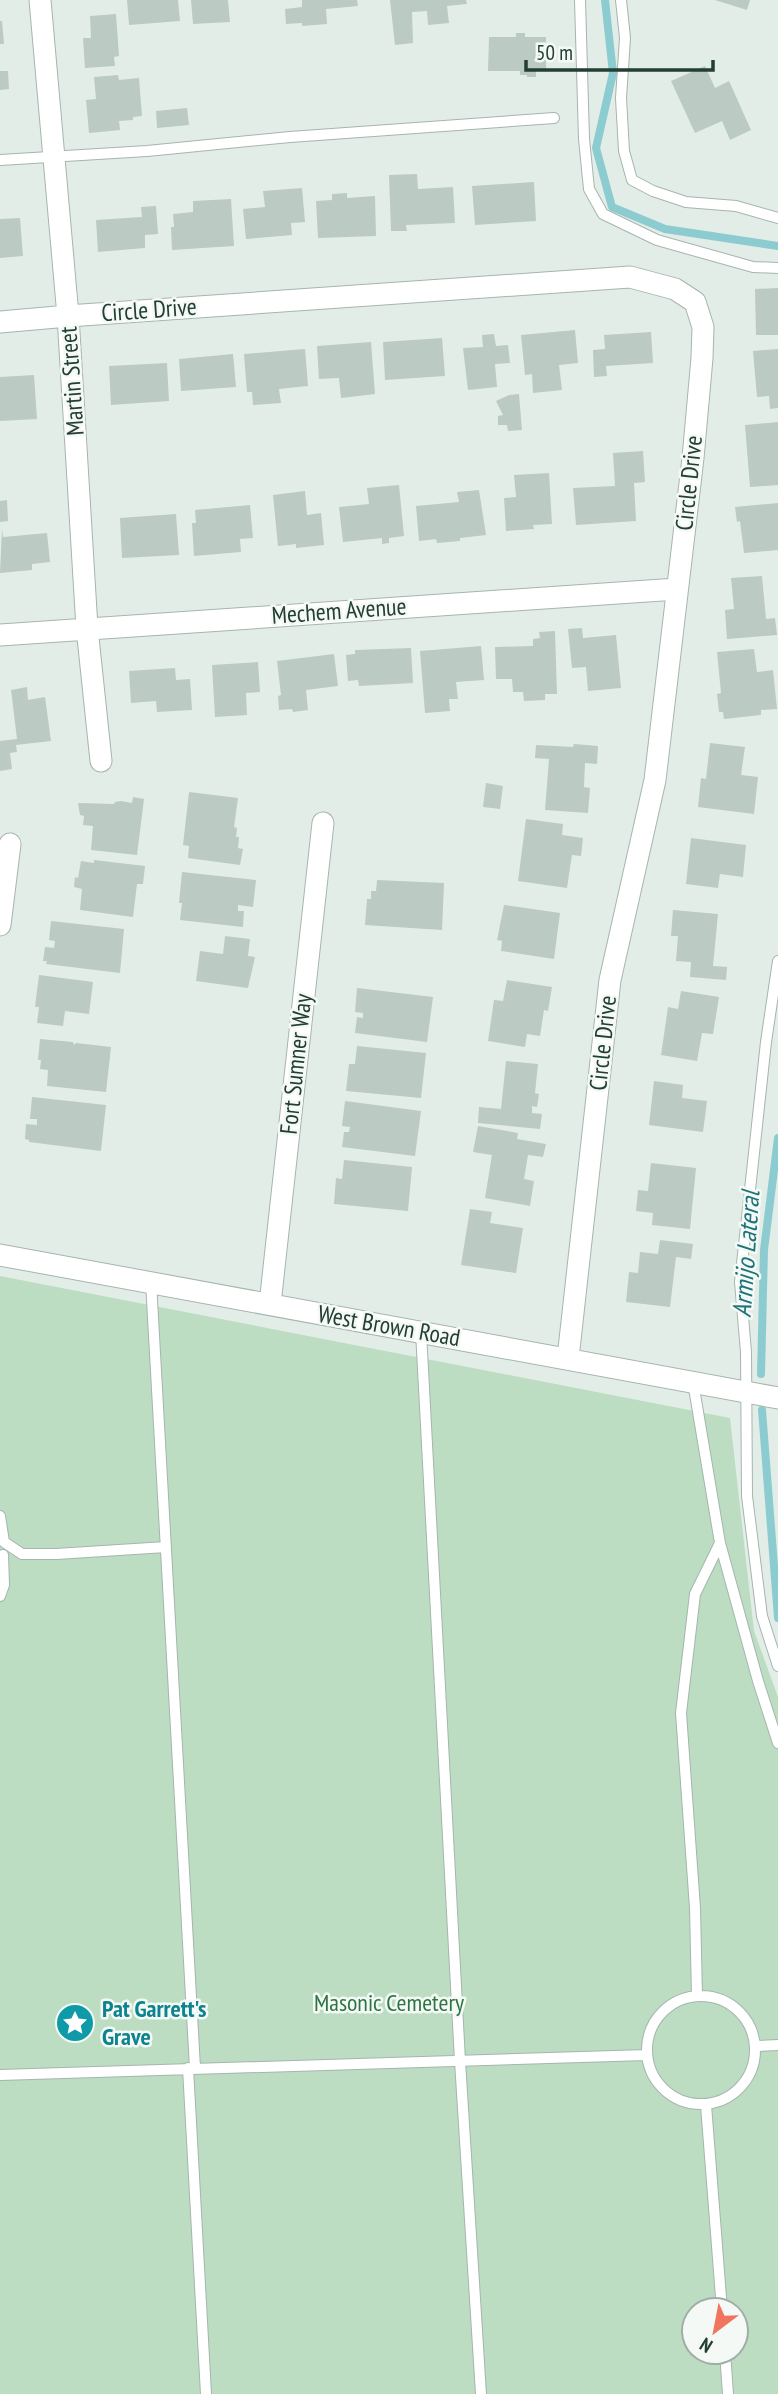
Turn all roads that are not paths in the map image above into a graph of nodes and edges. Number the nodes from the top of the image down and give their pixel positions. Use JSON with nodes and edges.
{"nodes":[{"id":1,"x":40,"y":0,"type":"edge"},
{"id":2,"x":580,"y":0,"type":"edge"},
{"id":3,"x":621,"y":0,"type":"edge"},
{"id":4,"x":554,"y":118,"type":"dead end"},
{"id":5,"x":55,"y":155,"type":"junction"},
{"id":6,"x":0,"y":160,"type":"edge"},
{"id":7,"x":778,"y":218,"type":"edge"},
{"id":8,"x":778,"y":268,"type":"edge"},
{"id":9,"x":68,"y":316,"type":"junction"},
{"id":10,"x":0,"y":322,"type":"edge"},
{"id":11,"x":677,"y":589,"type":"junction"},
{"id":12,"x":87,"y":628,"type":"junction"},
{"id":13,"x":0,"y":635,"type":"edge"},
{"id":14,"x":101,"y":761,"type":"dead end"},
{"id":15,"x":323,"y":823,"type":"dead end"},
{"id":16,"x":10,"y":844,"type":"dead end"},
{"id":17,"x":0,"y":925,"type":"edge"},
{"id":18,"x":778,"y":961,"type":"edge"},
{"id":19,"x":0,"y":1255,"type":"edge"},
{"id":20,"x":151,"y":1282,"type":"junction"},
{"id":21,"x":270,"y":1304,"type":"junction"},
{"id":22,"x":421,"y":1332,"type":"junction"},
{"id":23,"x":568,"y":1358,"type":"junction"},
{"id":24,"x":693,"y":1382,"type":"junction"},
{"id":25,"x":745,"y":1392,"type":"junction"},
{"id":26,"x":778,"y":1398,"type":"edge"},
{"id":27,"x":0,"y":1516,"type":"edge"},
{"id":28,"x":720,"y":1543,"type":"junction"},
{"id":29,"x":166,"y":1547,"type":"junction"},
{"id":30,"x":22,"y":1554,"type":"junction"},
{"id":31,"x":2,"y":1555,"type":"edge"},
{"id":32,"x":0,"y":1596,"type":"edge"},
{"id":33,"x":778,"y":1666,"type":"edge"},
{"id":34,"x":778,"y":1743,"type":"edge"},
{"id":35,"x":697,"y":1996,"type":"junction"},
{"id":36,"x":778,"y":2045,"type":"edge"},
{"id":37,"x":756,"y":2046,"type":"junction"},
{"id":38,"x":647,"y":2054,"type":"junction"},
{"id":39,"x":460,"y":2062,"type":"junction"},
{"id":40,"x":192,"y":2068,"type":"junction"},
{"id":41,"x":0,"y":2075,"type":"edge"},
{"id":42,"x":706,"y":2105,"type":"junction"},
{"id":43,"x":721,"y":2296,"type":"edge"},
{"id":44,"x":726,"y":2366,"type":"edge"},
{"id":45,"x":206,"y":2394,"type":"edge"},
{"id":46,"x":481,"y":2394,"type":"edge"},
{"id":47,"x":728,"y":2394,"type":"edge"}],
"edges":[{"from":1,"to":5,"type":"street","name":"Martin Street"},
{"from":2,"to":8,"type":"lane"},
{"from":3,"to":7,"type":"lane"},
{"from":4,"to":5,"type":"lane"},
{"from":5,"to":6,"type":"lane"},
{"from":5,"to":9,"type":"street","name":"Martin Street"},
{"from":9,"to":10,"type":"street","name":"Circle Drive"},
{"from":9,"to":11,"type":"street","name":"Circle Drive"},
{"from":9,"to":12,"type":"street","name":"Martin Street"},
{"from":11,"to":12,"type":"street","name":"Mechem Avenue"},
{"from":11,"to":23,"type":"street","name":"Circle Drive"},
{"from":12,"to":13,"type":"street","name":"Mechem Avenue"},
{"from":12,"to":14,"type":"street","name":"Martin Street"},
{"from":15,"to":21,"type":"street","name":"Fort Sumner Way"},
{"from":16,"to":17,"type":"street"},
{"from":18,"to":25,"type":"lane"},
{"from":19,"to":20,"type":"street","name":"West Brown Road"},
{"from":20,"to":21,"type":"street","name":"West Brown Road"},
{"from":20,"to":29,"type":"lane"},
{"from":21,"to":22,"type":"street","name":"West Brown Road"},
{"from":22,"to":23,"type":"street","name":"West Brown Road"},
{"from":22,"to":39,"type":"lane"},
{"from":23,"to":24,"type":"street","name":"West Brown Road"},
{"from":24,"to":25,"type":"street","name":"West Brown Road"},
{"from":24,"to":28,"type":"lane"},
{"from":25,"to":26,"type":"street","name":"West Brown Road"},
{"from":25,"to":33,"type":"lane"},
{"from":27,"to":30,"type":"lane"},
{"from":28,"to":34,"type":"lane"},
{"from":28,"to":35,"type":"lane"},
{"from":29,"to":30,"type":"lane"},
{"from":29,"to":40,"type":"lane"},
{"from":30,"to":31,"type":"lane"},
{"from":31,"to":32,"type":"lane"},
{"from":35,"to":37,"type":"lane"},
{"from":35,"to":38,"type":"lane"},
{"from":36,"to":37,"type":"lane"},
{"from":37,"to":42,"type":"lane"},
{"from":38,"to":39,"type":"lane"},
{"from":38,"to":42,"type":"lane"},
{"from":39,"to":40,"type":"lane"},
{"from":39,"to":46,"type":"lane"},
{"from":40,"to":41,"type":"lane"},
{"from":40,"to":45,"type":"lane"},
{"from":42,"to":43,"type":"lane"},
{"from":44,"to":47,"type":"lane"}]}
